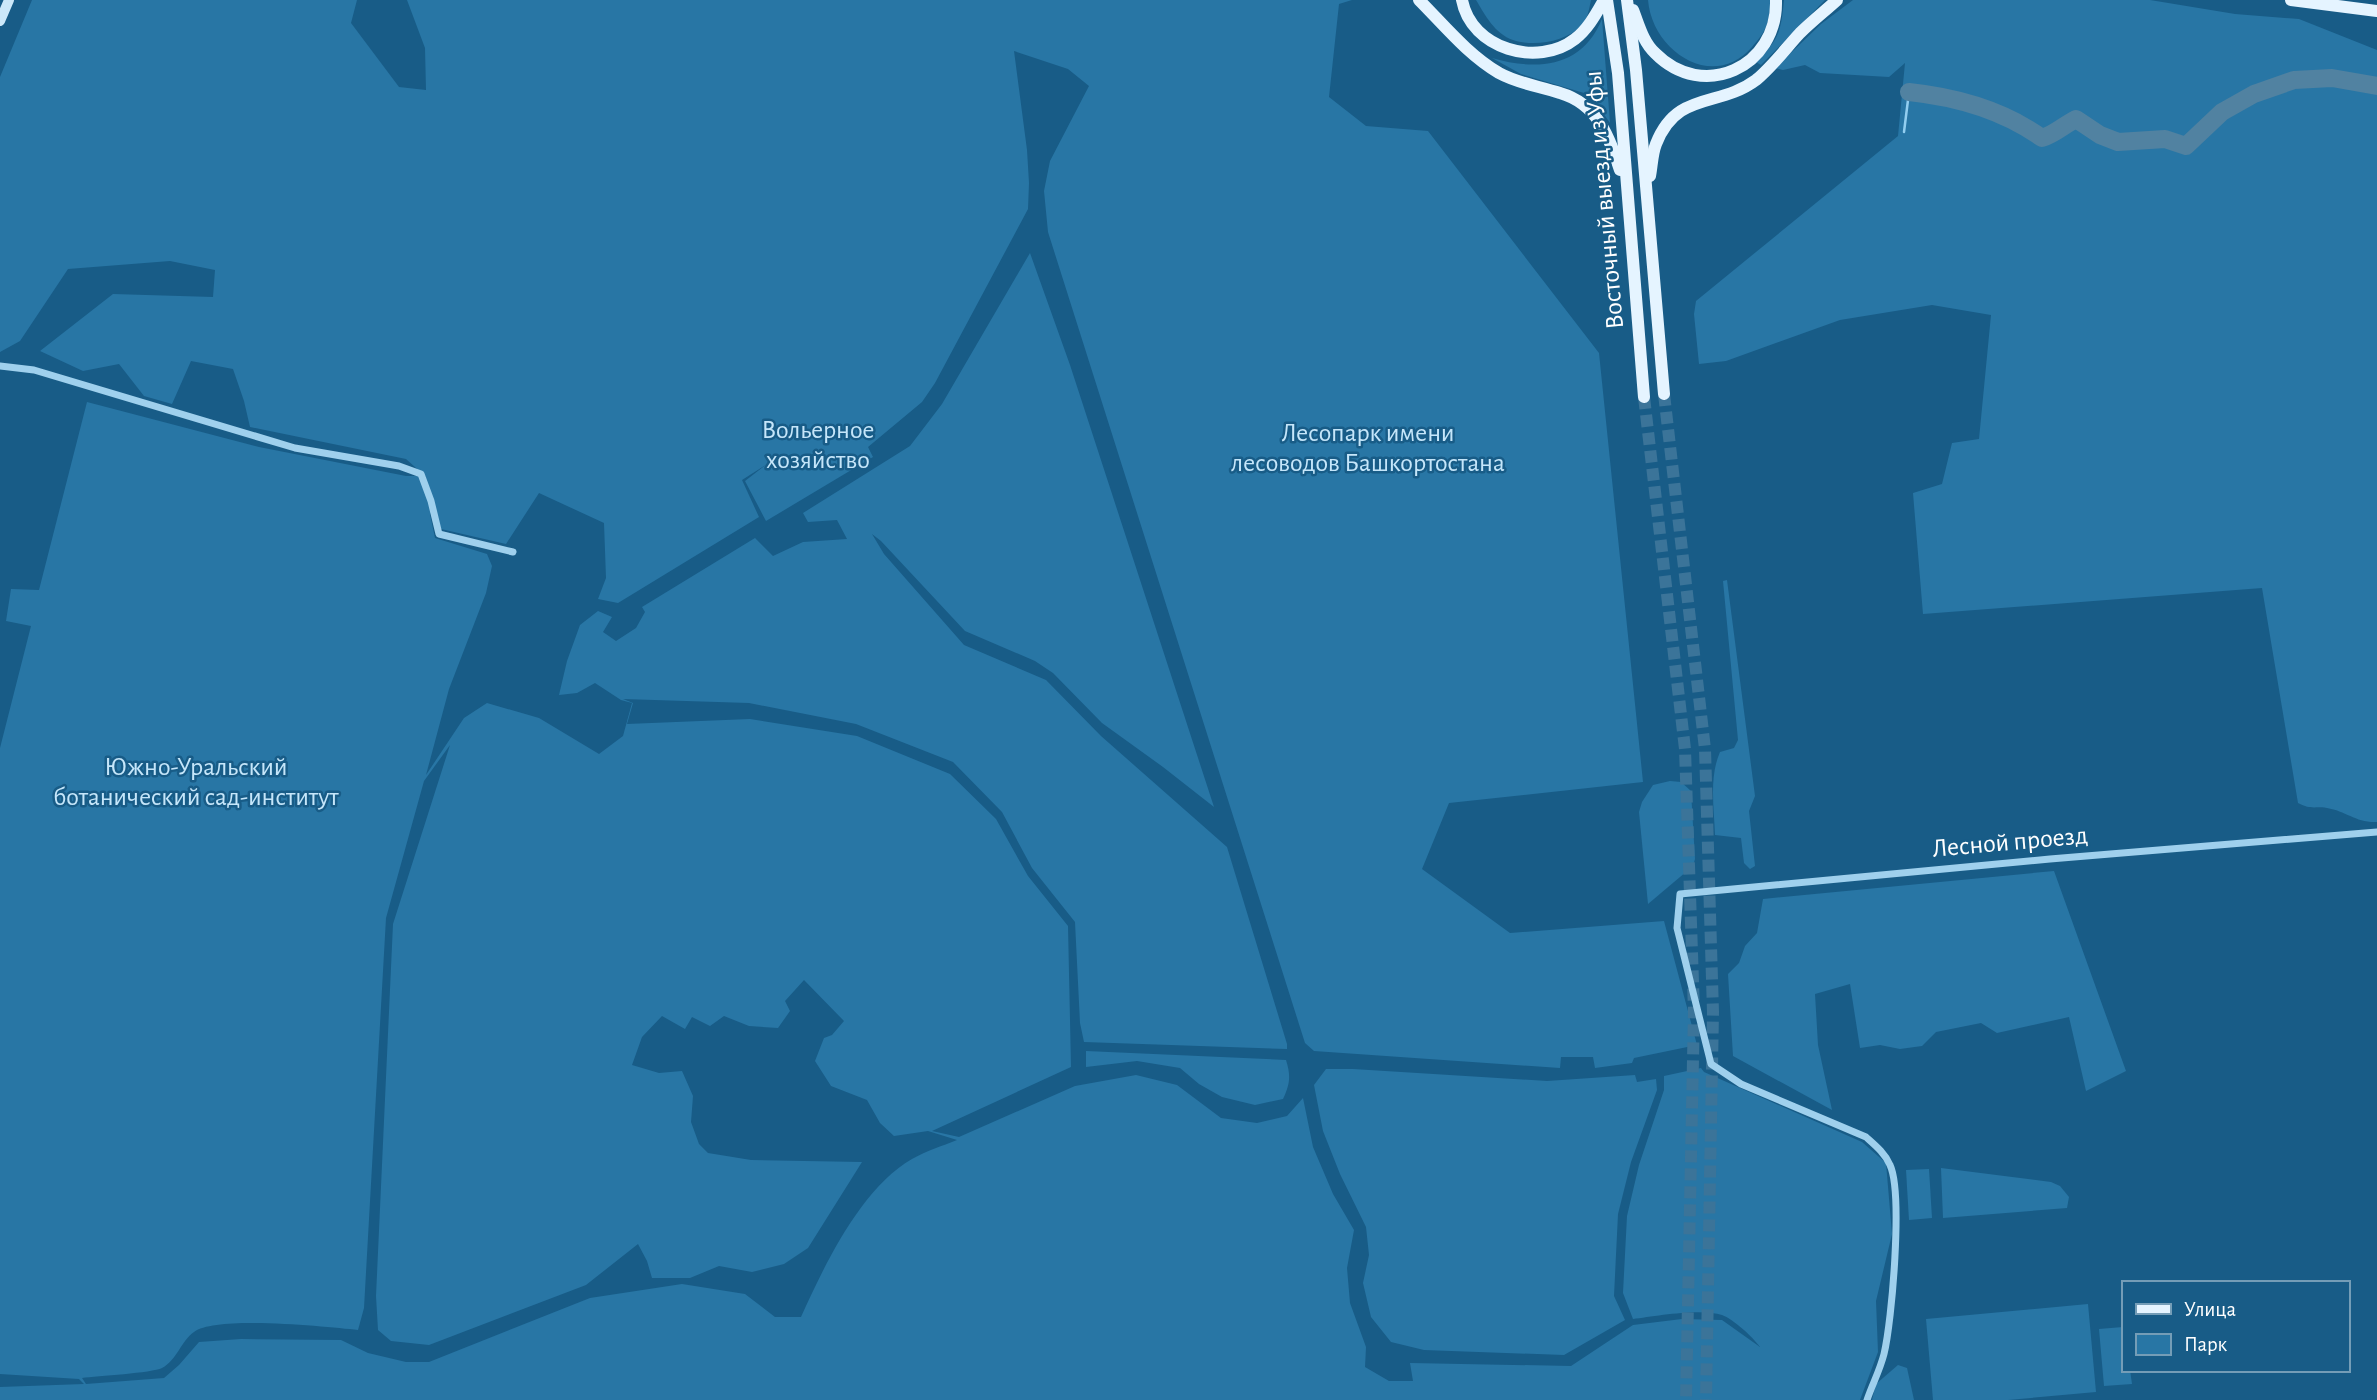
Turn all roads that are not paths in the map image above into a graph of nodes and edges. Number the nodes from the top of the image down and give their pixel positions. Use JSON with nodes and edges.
{"nodes":[{"id":1,"x":9,"y":0,"type":"edge"},
{"id":2,"x":1419,"y":0,"type":"edge"},
{"id":3,"x":1462,"y":0,"type":"edge"},
{"id":4,"x":1605,"y":0,"type":"edge"},
{"id":5,"x":1628,"y":0,"type":"edge"},
{"id":6,"x":1776,"y":0,"type":"edge"},
{"id":7,"x":1837,"y":0,"type":"edge"},
{"id":8,"x":2291,"y":0,"type":"edge"},
{"id":9,"x":2377,"y":11,"type":"edge"},
{"id":10,"x":0,"y":21,"type":"edge"},
{"id":11,"x":1647,"y":190,"type":"junction"},
{"id":12,"x":1626,"y":191,"type":"junction"},
{"id":13,"x":0,"y":366,"type":"edge"},
{"id":14,"x":1664,"y":394,"type":"tunnel mouth"},
{"id":15,"x":1644,"y":397,"type":"tunnel mouth"},
{"id":16,"x":513,"y":552,"type":"dead end"},
{"id":17,"x":2377,"y":832,"type":"edge"},
{"id":18,"x":1867,"y":1400,"type":"edge"}],
"edges":[{"from":1,"to":10,"type":"main road"},
{"from":2,"to":12,"type":"main road"},
{"from":3,"to":4,"type":"main road"},
{"from":4,"to":12,"type":"main road","name":"Восточный выезд из Уфы"},
{"from":5,"to":6,"type":"main road"},
{"from":5,"to":11,"type":"main road","name":"Восточный выезд из Уфы"},
{"from":7,"to":11,"type":"main road"},
{"from":8,"to":9,"type":"main road"},
{"from":11,"to":14,"type":"main road","name":"Восточный выезд из Уфы"},
{"from":12,"to":15,"type":"main road","name":"Восточный выезд из Уфы"},
{"from":13,"to":16,"type":"street"},
{"from":17,"to":18,"type":"street","name":"Лесной проезд"}]}
